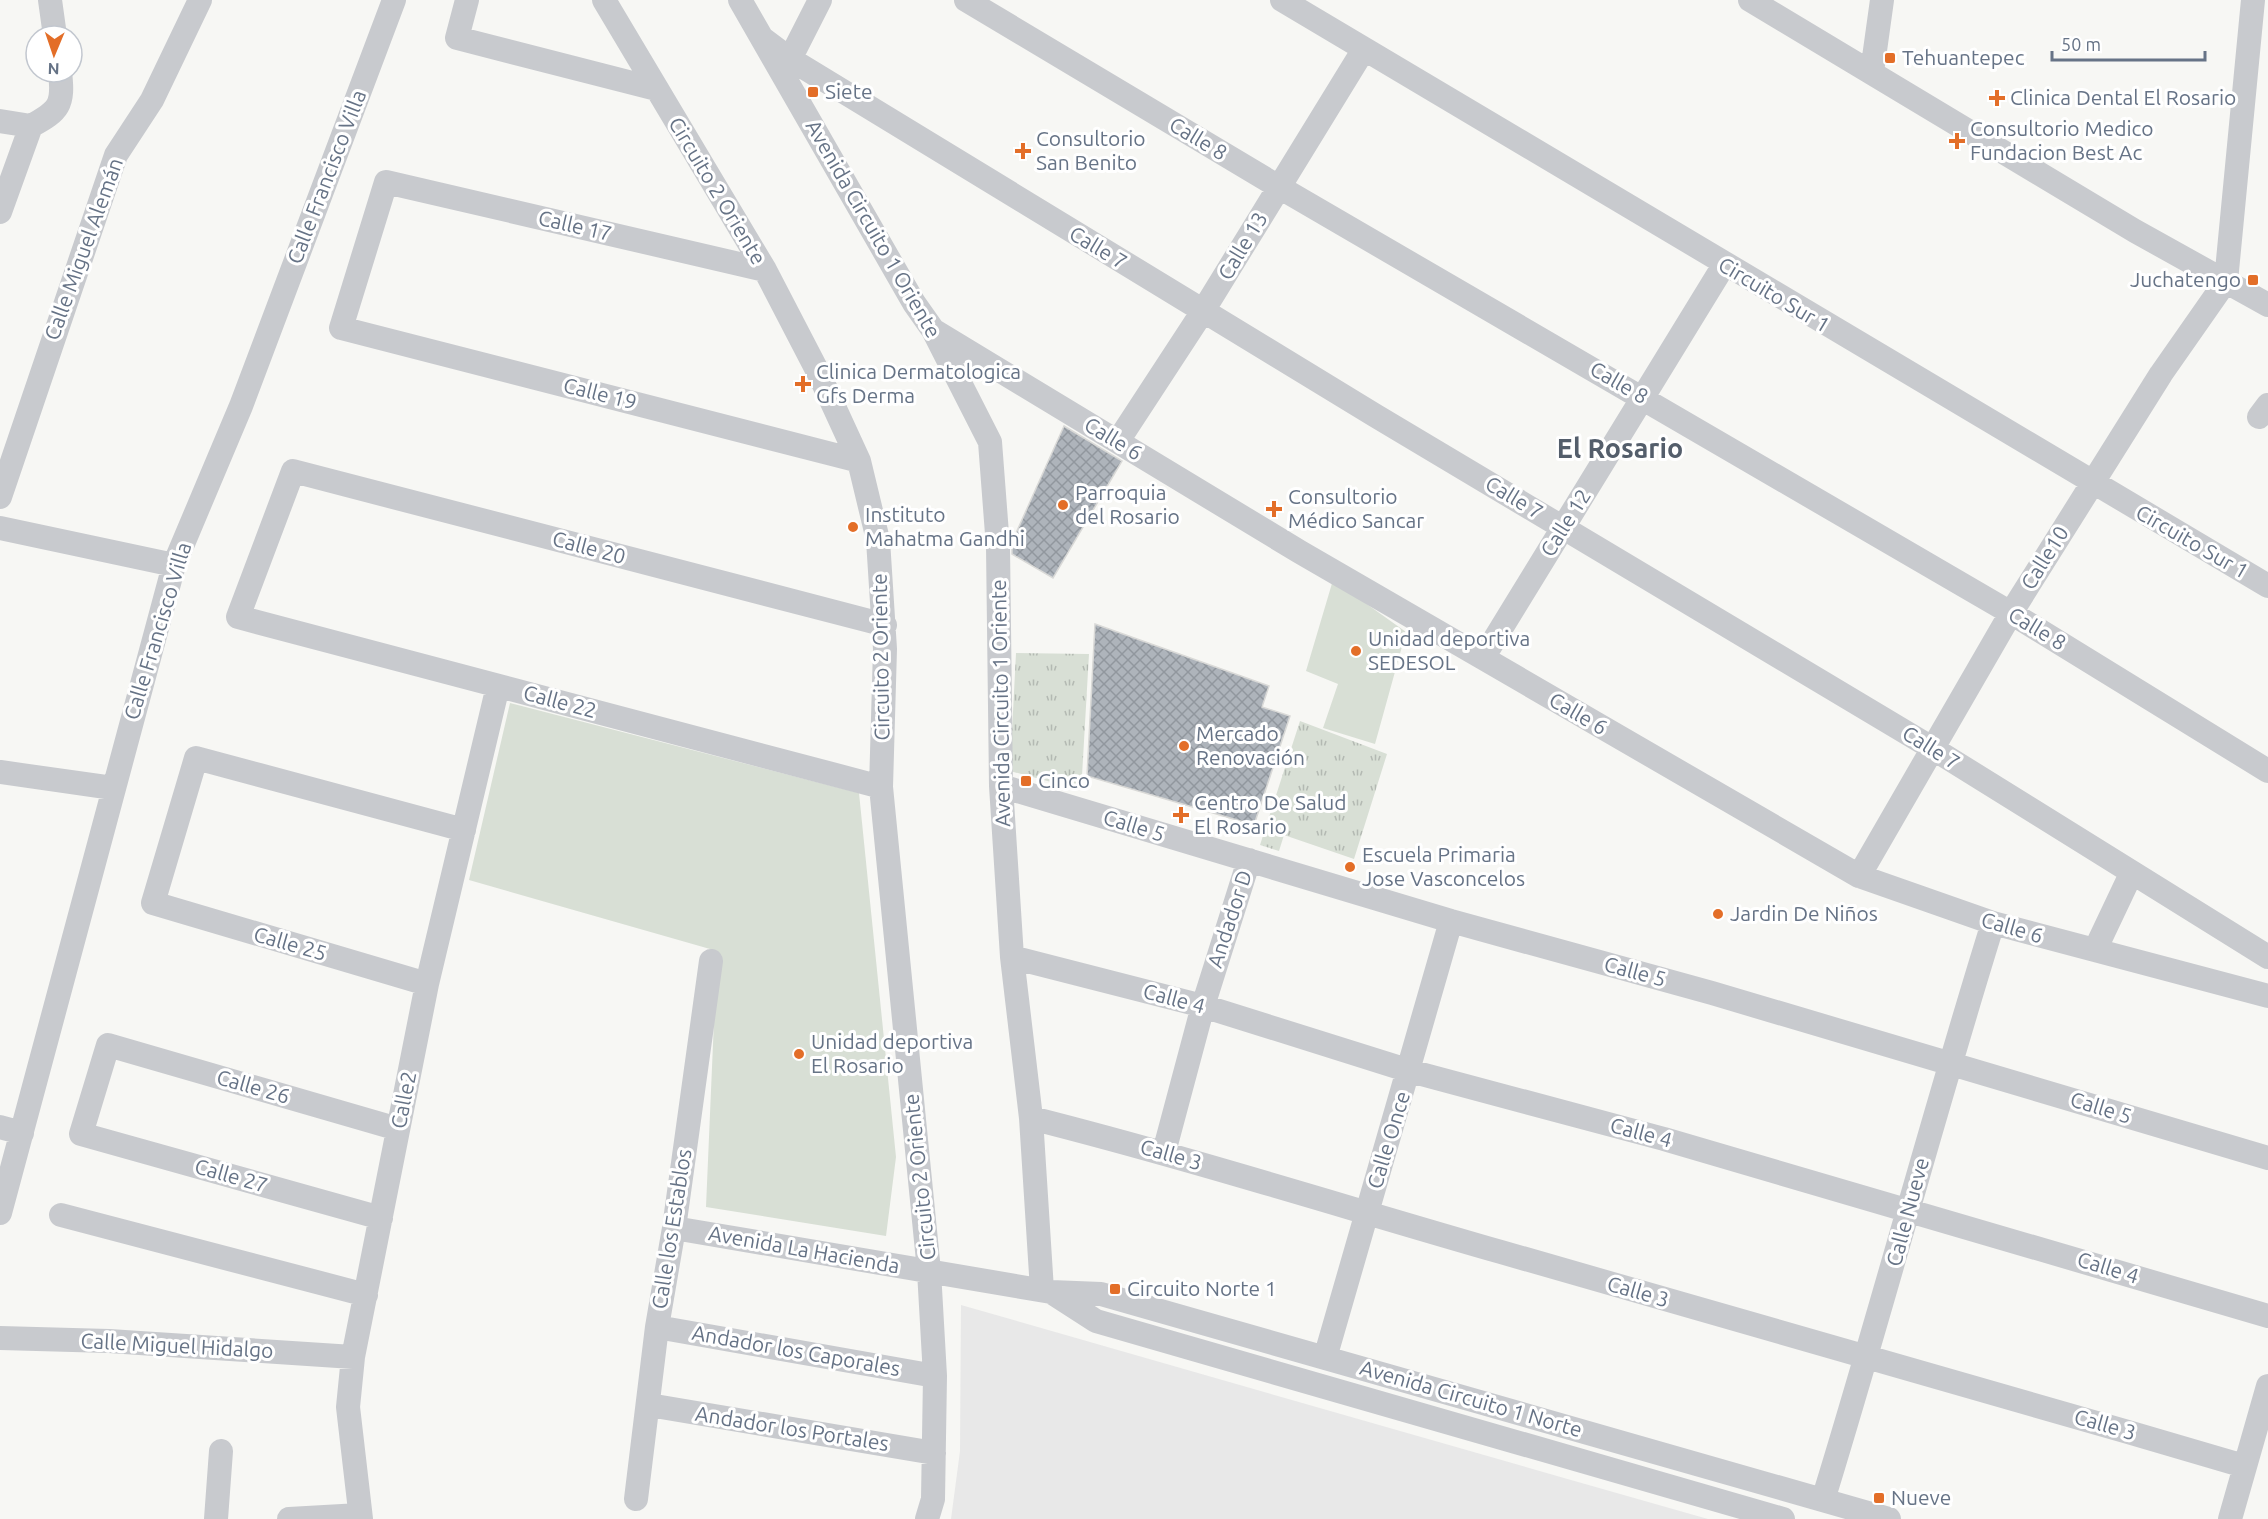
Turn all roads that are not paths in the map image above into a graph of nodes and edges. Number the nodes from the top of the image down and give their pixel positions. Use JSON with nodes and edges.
{"nodes":[{"id":1,"x":50,"y":0,"type":"edge"},
{"id":2,"x":200,"y":0,"type":"edge"},
{"id":3,"x":394,"y":0,"type":"edge"},
{"id":4,"x":466,"y":0,"type":"edge"},
{"id":5,"x":604,"y":0,"type":"edge"},
{"id":6,"x":740,"y":0,"type":"edge"},
{"id":7,"x":820,"y":0,"type":"edge"},
{"id":8,"x":966,"y":0,"type":"edge"},
{"id":9,"x":1282,"y":0,"type":"edge"},
{"id":10,"x":1750,"y":0,"type":"edge"},
{"id":11,"x":1882,"y":0,"type":"edge"},
{"id":12,"x":2254,"y":0,"type":"edge"},
{"id":13,"x":2268,"y":10,"type":"edge"},
{"id":14,"x":53,"y":24,"type":"edge"},
{"id":15,"x":762,"y":38,"type":"junction"},
{"id":16,"x":1364,"y":49,"type":"junction"},
{"id":17,"x":790,"y":59,"type":"junction"},
{"id":18,"x":1872,"y":72,"type":"junction"},
{"id":19,"x":62,"y":84,"type":"edge"},
{"id":20,"x":656,"y":89,"type":"junction"},
{"id":21,"x":0,"y":121,"type":"edge"},
{"id":22,"x":31,"y":126,"type":"junction"},
{"id":23,"x":1279,"y":187,"type":"junction"},
{"id":24,"x":0,"y":212,"type":"edge"},
{"id":25,"x":1724,"y":265,"type":"junction"},
{"id":26,"x":765,"y":270,"type":"junction"},
{"id":27,"x":2226,"y":281,"type":"junction"},
{"id":28,"x":2268,"y":305,"type":"edge"},
{"id":29,"x":1203,"y":312,"type":"junction"},
{"id":30,"x":341,"y":328,"type":"joint"},
{"id":31,"x":933,"y":330,"type":"junction"},
{"id":32,"x":1644,"y":397,"type":"junction"},
{"id":33,"x":8,"y":438,"type":"edge"},
{"id":34,"x":1118,"y":441,"type":"junction"},
{"id":35,"x":859,"y":461,"type":"junction"},
{"id":36,"x":2092,"y":482,"type":"junction"},
{"id":37,"x":0,"y":497,"type":"edge"},
{"id":38,"x":1564,"y":527,"type":"junction"},
{"id":39,"x":0,"y":528,"type":"edge"},
{"id":40,"x":174,"y":565,"type":"junction"},
{"id":41,"x":2268,"y":586,"type":"edge"},
{"id":42,"x":2011,"y":613,"type":"junction"},
{"id":43,"x":238,"y":617,"type":"joint"},
{"id":44,"x":885,"y":625,"type":"junction"},
{"id":45,"x":1483,"y":658,"type":"junction"},
{"id":46,"x":498,"y":686,"type":"junction"},
{"id":47,"x":1932,"y":748,"type":"junction"},
{"id":48,"x":2268,"y":771,"type":"edge"},
{"id":49,"x":0,"y":772,"type":"edge"},
{"id":50,"x":1001,"y":786,"type":"junction"},
{"id":51,"x":881,"y":787,"type":"junction"},
{"id":52,"x":113,"y":788,"type":"junction"},
{"id":53,"x":464,"y":830,"type":"junction"},
{"id":54,"x":1249,"y":860,"type":"junction"},
{"id":55,"x":2131,"y":874,"type":"junction"},
{"id":56,"x":1859,"y":876,"type":"junction"},
{"id":57,"x":1451,"y":921,"type":"junction"},
{"id":58,"x":1993,"y":924,"type":"junction"},
{"id":59,"x":2095,"y":950,"type":"junction"},
{"id":60,"x":1012,"y":957,"type":"junction"},
{"id":61,"x":2268,"y":957,"type":"edge"},
{"id":62,"x":711,"y":960,"type":"dead end"},
{"id":63,"x":427,"y":984,"type":"junction"},
{"id":64,"x":2268,"y":996,"type":"edge"},
{"id":65,"x":1203,"y":1006,"type":"junction"},
{"id":66,"x":1949,"y":1063,"type":"junction"},
{"id":67,"x":1410,"y":1071,"type":"junction"},
{"id":68,"x":1031,"y":1118,"type":"junction"},
{"id":69,"x":398,"y":1129,"type":"junction"},
{"id":70,"x":11,"y":1130,"type":"edge"},
{"id":71,"x":81,"y":1134,"type":"joint"},
{"id":72,"x":1164,"y":1152,"type":"junction"},
{"id":73,"x":2268,"y":1158,"type":"edge"},
{"id":74,"x":1908,"y":1209,"type":"junction"},
{"id":75,"x":0,"y":1213,"type":"edge"},
{"id":76,"x":1367,"y":1214,"type":"junction"},
{"id":77,"x":62,"y":1215,"type":"dead end"},
{"id":78,"x":381,"y":1218,"type":"junction"},
{"id":79,"x":674,"y":1228,"type":"junction"},
{"id":80,"x":929,"y":1271,"type":"junction"},
{"id":81,"x":1046,"y":1291,"type":"junction"},
{"id":82,"x":366,"y":1295,"type":"junction"},
{"id":83,"x":2268,"y":1316,"type":"edge"},
{"id":84,"x":657,"y":1327,"type":"junction"},
{"id":85,"x":0,"y":1338,"type":"edge"},
{"id":86,"x":1868,"y":1355,"type":"junction"},
{"id":87,"x":353,"y":1357,"type":"junction"},
{"id":88,"x":1326,"y":1358,"type":"junction"},
{"id":89,"x":935,"y":1376,"type":"junction"},
{"id":90,"x":2268,"y":1386,"type":"edge"},
{"id":91,"x":650,"y":1405,"type":"junction"},
{"id":92,"x":221,"y":1451,"type":"dead end"},
{"id":93,"x":934,"y":1453,"type":"junction"},
{"id":94,"x":2244,"y":1466,"type":"junction"},
{"id":95,"x":636,"y":1499,"type":"dead end"},
{"id":96,"x":1823,"y":1500,"type":"junction"},
{"id":97,"x":361,"y":1517,"type":"edge"},
{"id":98,"x":216,"y":1519,"type":"edge"},
{"id":99,"x":289,"y":1519,"type":"edge"},
{"id":100,"x":927,"y":1519,"type":"edge"},
{"id":101,"x":1783,"y":1519,"type":"edge"},
{"id":102,"x":1889,"y":1519,"type":"edge"},
{"id":103,"x":2230,"y":1519,"type":"edge"}],
"edges":[{"from":1,"to":14,"type":"street"},
{"from":2,"to":33,"type":"street","name":"Calle Miguel Alemán"},
{"from":3,"to":40,"type":"street","name":"Calle Francisco Villa"},
{"from":4,"to":20,"type":"street"},
{"from":5,"to":20,"type":"street","name":"Circuito 2 Oriente"},
{"from":6,"to":15,"type":"street","name":"Avenida Circuito 1 Oriente"},
{"from":7,"to":17,"type":"street"},
{"from":8,"to":23,"type":"street","name":"Calle 8"},
{"from":9,"to":16,"type":"street","name":"Circuito Sur 1"},
{"from":10,"to":18,"type":"street"},
{"from":11,"to":18,"type":"street"},
{"from":12,"to":13,"type":"street"},
{"from":12,"to":27,"type":"street"},
{"from":15,"to":17,"type":"street","name":"Calle 7"},
{"from":15,"to":31,"type":"street","name":"Avenida Circuito 1 Oriente"},
{"from":16,"to":23,"type":"street","name":"Calle 13"},
{"from":16,"to":25,"type":"street","name":"Circuito Sur 1"},
{"from":17,"to":29,"type":"street","name":"Calle 7"},
{"from":18,"to":27,"type":"street"},
{"from":19,"to":22,"type":"street"},
{"from":20,"to":26,"type":"street","name":"Circuito 2 Oriente"},
{"from":21,"to":22,"type":"street"},
{"from":22,"to":24,"type":"street"},
{"from":23,"to":29,"type":"street","name":"Calle 13"},
{"from":23,"to":32,"type":"street","name":"Calle 8"},
{"from":25,"to":32,"type":"street","name":"Calle 12"},
{"from":25,"to":36,"type":"street","name":"Circuito Sur 1"},
{"from":26,"to":30,"type":"street","name":"Calle 17"},
{"from":26,"to":35,"type":"street","name":"Circuito 2 Oriente"},
{"from":27,"to":28,"type":"street"},
{"from":27,"to":36,"type":"street","name":"Calle10"},
{"from":29,"to":34,"type":"street","name":"Calle 13"},
{"from":29,"to":38,"type":"street","name":"Calle 7"},
{"from":30,"to":35,"type":"street","name":"Calle 19"},
{"from":31,"to":34,"type":"street","name":"Calle 6"},
{"from":31,"to":50,"type":"street","name":"Avenida Circuito 1 Oriente"},
{"from":32,"to":38,"type":"street","name":"Calle 12"},
{"from":32,"to":42,"type":"street","name":"Calle 8"},
{"from":33,"to":37,"type":"street","name":"Calle Miguel Alemán"},
{"from":34,"to":45,"type":"street","name":"Calle 6"},
{"from":35,"to":44,"type":"street","name":"Circuito 2 Oriente"},
{"from":36,"to":41,"type":"street","name":"Circuito Sur 1"},
{"from":36,"to":42,"type":"street","name":"Calle10"},
{"from":38,"to":45,"type":"street","name":"Calle 12"},
{"from":38,"to":47,"type":"street","name":"Calle 7"},
{"from":39,"to":40,"type":"street"},
{"from":40,"to":52,"type":"street","name":"Calle Francisco Villa"},
{"from":42,"to":47,"type":"street","name":"Calle10"},
{"from":42,"to":48,"type":"street","name":"Calle 8"},
{"from":43,"to":44,"type":"street","name":"Calle 20"},
{"from":43,"to":46,"type":"street","name":"Calle 22"},
{"from":44,"to":51,"type":"street","name":"Circuito 2 Oriente"},
{"from":45,"to":56,"type":"street","name":"Calle 6"},
{"from":46,"to":51,"type":"street","name":"Calle 22"},
{"from":46,"to":53,"type":"street","name":"Calle2"},
{"from":47,"to":55,"type":"street","name":"Calle 7"},
{"from":47,"to":56,"type":"street","name":"Calle10"},
{"from":49,"to":52,"type":"street"},
{"from":50,"to":54,"type":"street","name":"Calle 5"},
{"from":50,"to":60,"type":"street","name":"Avenida Circuito 1 Oriente"},
{"from":51,"to":80,"type":"street","name":"Circuito 2 Oriente"},
{"from":52,"to":70,"type":"street","name":"Calle Francisco Villa"},
{"from":53,"to":63,"type":"street","name":"Calle2"},
{"from":53,"to":63,"type":"street","name":"Calle 25"},
{"from":54,"to":57,"type":"street","name":"Calle 5"},
{"from":54,"to":65,"type":"street","name":"Andador D"},
{"from":55,"to":59,"type":"street"},
{"from":55,"to":61,"type":"street","name":"Calle 7"},
{"from":56,"to":58,"type":"street","name":"Calle 6"},
{"from":57,"to":66,"type":"street","name":"Calle 5"},
{"from":57,"to":67,"type":"street","name":"Calle Once"},
{"from":58,"to":59,"type":"street","name":"Calle 6"},
{"from":58,"to":66,"type":"street","name":"Calle Nueve"},
{"from":59,"to":64,"type":"street","name":"Calle 6"},
{"from":60,"to":65,"type":"street","name":"Calle 4"},
{"from":60,"to":68,"type":"street","name":"Avenida Circuito 1 Oriente"},
{"from":62,"to":79,"type":"street","name":"Calle los Establos"},
{"from":63,"to":69,"type":"street","name":"Calle2"},
{"from":65,"to":67,"type":"street","name":"Calle 4"},
{"from":65,"to":72,"type":"street","name":"Andador D"},
{"from":66,"to":73,"type":"street","name":"Calle 5"},
{"from":66,"to":74,"type":"street","name":"Calle Nueve"},
{"from":67,"to":74,"type":"street","name":"Calle 4"},
{"from":67,"to":76,"type":"street","name":"Calle Once"},
{"from":68,"to":72,"type":"street","name":"Calle 3"},
{"from":68,"to":81,"type":"street","name":"Avenida Circuito 1 Oriente"},
{"from":69,"to":71,"type":"street","name":"Calle 26"},
{"from":69,"to":78,"type":"street","name":"Calle2"},
{"from":70,"to":75,"type":"street","name":"Calle Francisco Villa"},
{"from":71,"to":78,"type":"street","name":"Calle 27"},
{"from":72,"to":76,"type":"street","name":"Calle 3"},
{"from":74,"to":83,"type":"street","name":"Calle 4"},
{"from":74,"to":86,"type":"street","name":"Calle Nueve"},
{"from":76,"to":86,"type":"street","name":"Calle 3"},
{"from":76,"to":88,"type":"street","name":"Calle Once"},
{"from":77,"to":82,"type":"street"},
{"from":78,"to":82,"type":"street","name":"Calle2"},
{"from":79,"to":80,"type":"street","name":"Avenida La Hacienda"},
{"from":79,"to":84,"type":"street","name":"Calle los Establos"},
{"from":80,"to":81,"type":"street","name":"Avenida La Hacienda"},
{"from":80,"to":89,"type":"street","name":"Circuito 2 Oriente"},
{"from":81,"to":88,"type":"street","name":"Avenida Circuito 1 Norte"},
{"from":81,"to":101,"type":"street","name":"Avenida Circuito 1 Norte"},
{"from":82,"to":87,"type":"street","name":"Calle2"},
{"from":84,"to":89,"type":"street","name":"Andador los Caporales"},
{"from":84,"to":91,"type":"street","name":"Calle los Establos"},
{"from":85,"to":87,"type":"street","name":"Calle Miguel Hidalgo"},
{"from":86,"to":94,"type":"street","name":"Calle 3"},
{"from":86,"to":96,"type":"street","name":"Calle Nueve"},
{"from":87,"to":97,"type":"street","name":"Calle2"},
{"from":88,"to":96,"type":"street","name":"Avenida Circuito 1 Norte"},
{"from":89,"to":93,"type":"street","name":"Circuito 2 Oriente"},
{"from":90,"to":94,"type":"street"},
{"from":91,"to":93,"type":"street","name":"Andador los Portales"},
{"from":91,"to":95,"type":"street","name":"Calle los Establos"},
{"from":92,"to":98,"type":"street"},
{"from":93,"to":100,"type":"street","name":"Circuito 2 Oriente"},
{"from":94,"to":103,"type":"street"},
{"from":96,"to":102,"type":"street","name":"Avenida Circuito 1 Norte"},
{"from":97,"to":99,"type":"street"}]}
